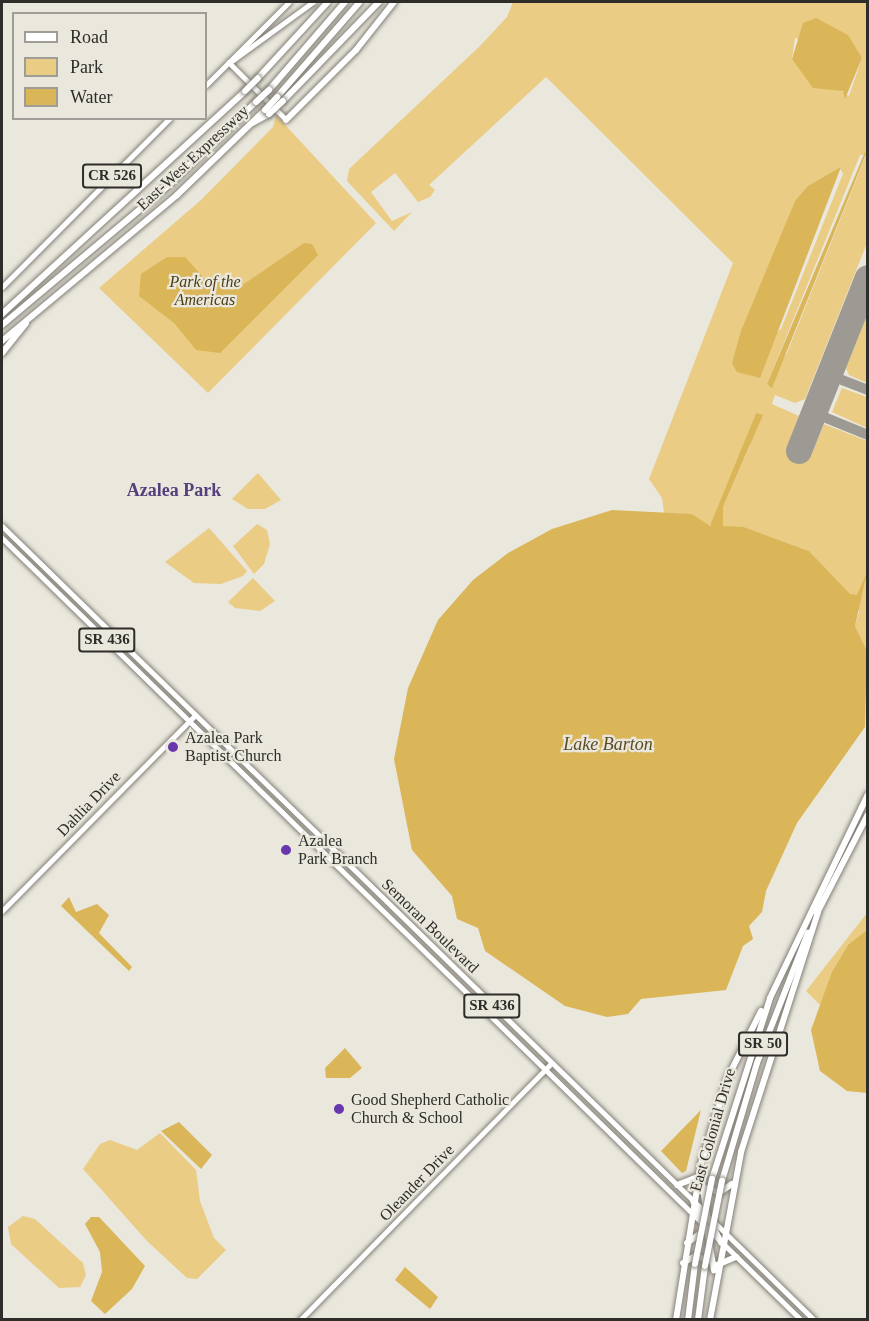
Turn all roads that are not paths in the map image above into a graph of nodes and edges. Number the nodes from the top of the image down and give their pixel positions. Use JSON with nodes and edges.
{"nodes":[{"id":1,"x":289,"y":2,"type":"edge"},
{"id":2,"x":313,"y":2,"type":"edge"},
{"id":3,"x":328,"y":2,"type":"edge"},
{"id":4,"x":345,"y":2,"type":"edge"},
{"id":5,"x":360,"y":2,"type":"edge"},
{"id":6,"x":379,"y":2,"type":"edge"},
{"id":7,"x":394,"y":2,"type":"edge"},
{"id":8,"x":230,"y":63,"type":"junction"},
{"id":9,"x":207,"y":84,"type":"edge"},
{"id":10,"x":280,"y":99,"type":"junction"},
{"id":11,"x":168,"y":120,"type":"edge"},
{"id":12,"x":286,"y":120,"type":"joint"},
{"id":13,"x":2,"y":287,"type":"edge"},
{"id":14,"x":46,"y":300,"type":"junction"},
{"id":15,"x":2,"y":315,"type":"edge"},
{"id":16,"x":2,"y":325,"type":"edge"},
{"id":17,"x":2,"y":341,"type":"edge"},
{"id":18,"x":2,"y":353,"type":"edge"},
{"id":19,"x":2,"y":526,"type":"edge"},
{"id":20,"x":2,"y":538,"type":"edge"},
{"id":21,"x":195,"y":715,"type":"junction"},
{"id":22,"x":189,"y":721,"type":"junction"},
{"id":23,"x":867,"y":795,"type":"edge"},
{"id":24,"x":278,"y":808,"type":"junction"},
{"id":25,"x":858,"y":811,"type":"junction"},
{"id":26,"x":297,"y":815,"type":"junction"},
{"id":27,"x":867,"y":815,"type":"edge"},
{"id":28,"x":293,"y":822,"type":"junction"},
{"id":29,"x":312,"y":830,"type":"junction"},
{"id":30,"x":837,"y":872,"type":"junction"},
{"id":31,"x":2,"y":911,"type":"edge"},
{"id":32,"x":818,"y":912,"type":"junction"},
{"id":33,"x":387,"y":915,"type":"junction"},
{"id":34,"x":402,"y":918,"type":"junction"},
{"id":35,"x":396,"y":924,"type":"junction"},
{"id":36,"x":411,"y":926,"type":"junction"},
{"id":37,"x":770,"y":998,"type":"junction"},
{"id":38,"x":551,"y":1064,"type":"junction"},
{"id":39,"x":545,"y":1070,"type":"junction"},
{"id":40,"x":700,"y":1177,"type":"junction"},
{"id":41,"x":733,"y":1183,"type":"junction"},
{"id":42,"x":677,"y":1185,"type":"junction"},
{"id":43,"x":729,"y":1200,"type":"junction"},
{"id":44,"x":693,"y":1201,"type":"junction"},
{"id":45,"x":690,"y":1213,"type":"junction"},
{"id":46,"x":699,"y":1215,"type":"junction"},
{"id":47,"x":707,"y":1215,"type":"junction"},
{"id":48,"x":710,"y":1229,"type":"junction"},
{"id":49,"x":723,"y":1231,"type":"junction"},
{"id":50,"x":722,"y":1243,"type":"junction"},
{"id":51,"x":685,"y":1248,"type":"junction"},
{"id":52,"x":736,"y":1257,"type":"junction"},
{"id":53,"x":682,"y":1264,"type":"junction"},
{"id":54,"x":715,"y":1265,"type":"junction"},
{"id":55,"x":300,"y":1320,"type":"edge"},
{"id":56,"x":676,"y":1320,"type":"edge"},
{"id":57,"x":688,"y":1320,"type":"edge"},
{"id":58,"x":698,"y":1320,"type":"edge"},
{"id":59,"x":710,"y":1320,"type":"edge"},
{"id":60,"x":801,"y":1320,"type":"edge"},
{"id":61,"x":814,"y":1320,"type":"edge"}],
"edges":[{"from":1,"to":8,"type":"main road"},
{"from":2,"to":8,"type":"street"},
{"from":3,"to":15,"type":"highway","bridge":true},
{"from":4,"to":16,"type":"highway","name":"East-West Expressway","bridge":true},
{"from":5,"to":10,"type":"highway"},
{"from":6,"to":10,"type":"highway"},
{"from":7,"to":12,"type":"highway"},
{"from":8,"to":9,"type":"main road"},
{"from":8,"to":12,"type":"street"},
{"from":10,"to":14,"type":"highway","name":"East-West Expressway","bridge":true},
{"from":11,"to":13,"type":"main road","number":"CR 526"},
{"from":14,"to":17,"type":"highway","name":"East-West Expressway"},
{"from":14,"to":18,"type":"highway"},
{"from":19,"to":21,"type":"main road","name":"Semoran Boulevard","number":"SR 436"},
{"from":20,"to":22,"type":"main road","name":"Semoran Boulevard","number":"SR 436"},
{"from":21,"to":22,"type":"street","name":"Dahlia Drive"},
{"from":21,"to":26,"type":"main road","name":"Semoran Boulevard","number":"SR 436"},
{"from":22,"to":24,"type":"main road","name":"Semoran Boulevard","number":"SR 436"},
{"from":22,"to":31,"type":"street","name":"Dahlia Drive"},
{"from":23,"to":25,"type":"highway","name":"East Colonial Drive","number":"SR 50"},
{"from":23,"to":27,"type":"highway"},
{"from":24,"to":26,"type":"main road"},
{"from":24,"to":28,"type":"main road","name":"Semoran Boulevard","number":"SR 436"},
{"from":25,"to":30,"type":"highway"},
{"from":25,"to":37,"type":"highway","name":"East Colonial Drive","number":"SR 50"},
{"from":26,"to":29,"type":"main road","name":"Semoran Boulevard","number":"SR 436"},
{"from":27,"to":30,"type":"highway","name":"East Colonial Drive","number":"SR 50"},
{"from":28,"to":29,"type":"main road"},
{"from":28,"to":33,"type":"main road","name":"Semoran Boulevard","number":"SR 436"},
{"from":29,"to":34,"type":"main road","name":"Semoran Boulevard","number":"SR 436"},
{"from":30,"to":32,"type":"highway","name":"East Colonial Drive","number":"SR 50"},
{"from":32,"to":41,"type":"highway"},
{"from":32,"to":58,"type":"highway","name":"East Colonial Drive","number":"SR 50","bridge":true},
{"from":33,"to":34,"type":"main road"},
{"from":33,"to":35,"type":"main road","name":"Semoran Boulevard","number":"SR 436"},
{"from":34,"to":36,"type":"main road","name":"Semoran Boulevard","number":"SR 436"},
{"from":35,"to":36,"type":"main road"},
{"from":35,"to":39,"type":"main road","name":"Semoran Boulevard","number":"SR 436"},
{"from":36,"to":38,"type":"main road","name":"Semoran Boulevard","number":"SR 436"},
{"from":37,"to":40,"type":"highway"},
{"from":37,"to":57,"type":"highway","name":"East Colonial Drive","number":"SR 50","bridge":true},
{"from":38,"to":39,"type":"street","name":"Oleander Drive"},
{"from":38,"to":42,"type":"main road","name":"Semoran Boulevard","number":"SR 436"},
{"from":39,"to":45,"type":"main road","name":"Semoran Boulevard","number":"SR 436"},
{"from":39,"to":55,"type":"street","name":"Oleander Drive"},
{"from":40,"to":41,"type":"highway"},
{"from":40,"to":42,"type":"highway"},
{"from":40,"to":44,"type":"highway"},
{"from":40,"to":47,"type":"highway"},
{"from":41,"to":43,"type":"highway"},
{"from":42,"to":44,"type":"main road","name":"Semoran Boulevard","number":"SR 436"},
{"from":43,"to":47,"type":"highway"},
{"from":43,"to":49,"type":"highway"},
{"from":44,"to":45,"type":"highway"},
{"from":44,"to":46,"type":"highway"},
{"from":44,"to":47,"type":"main road","name":"Semoran Boulevard","number":"SR 436"},
{"from":45,"to":46,"type":"highway"},
{"from":45,"to":48,"type":"main road","name":"Semoran Boulevard","number":"SR 436"},
{"from":45,"to":51,"type":"highway"},
{"from":46,"to":47,"type":"highway"},
{"from":46,"to":48,"type":"highway"},
{"from":47,"to":48,"type":"highway"},
{"from":47,"to":49,"type":"main road","name":"Semoran Boulevard","number":"SR 436"},
{"from":48,"to":49,"type":"highway"},
{"from":48,"to":50,"type":"highway"},
{"from":48,"to":51,"type":"highway"},
{"from":48,"to":54,"type":"highway"},
{"from":49,"to":50,"type":"highway"},
{"from":49,"to":61,"type":"main road","name":"Semoran Boulevard","number":"SR 436"},
{"from":50,"to":52,"type":"main road"},
{"from":50,"to":54,"type":"highway"},
{"from":51,"to":53,"type":"highway"},
{"from":52,"to":54,"type":"highway"},
{"from":52,"to":60,"type":"main road"},
{"from":53,"to":54,"type":"highway"},
{"from":53,"to":56,"type":"highway"},
{"from":54,"to":59,"type":"highway"}]}
